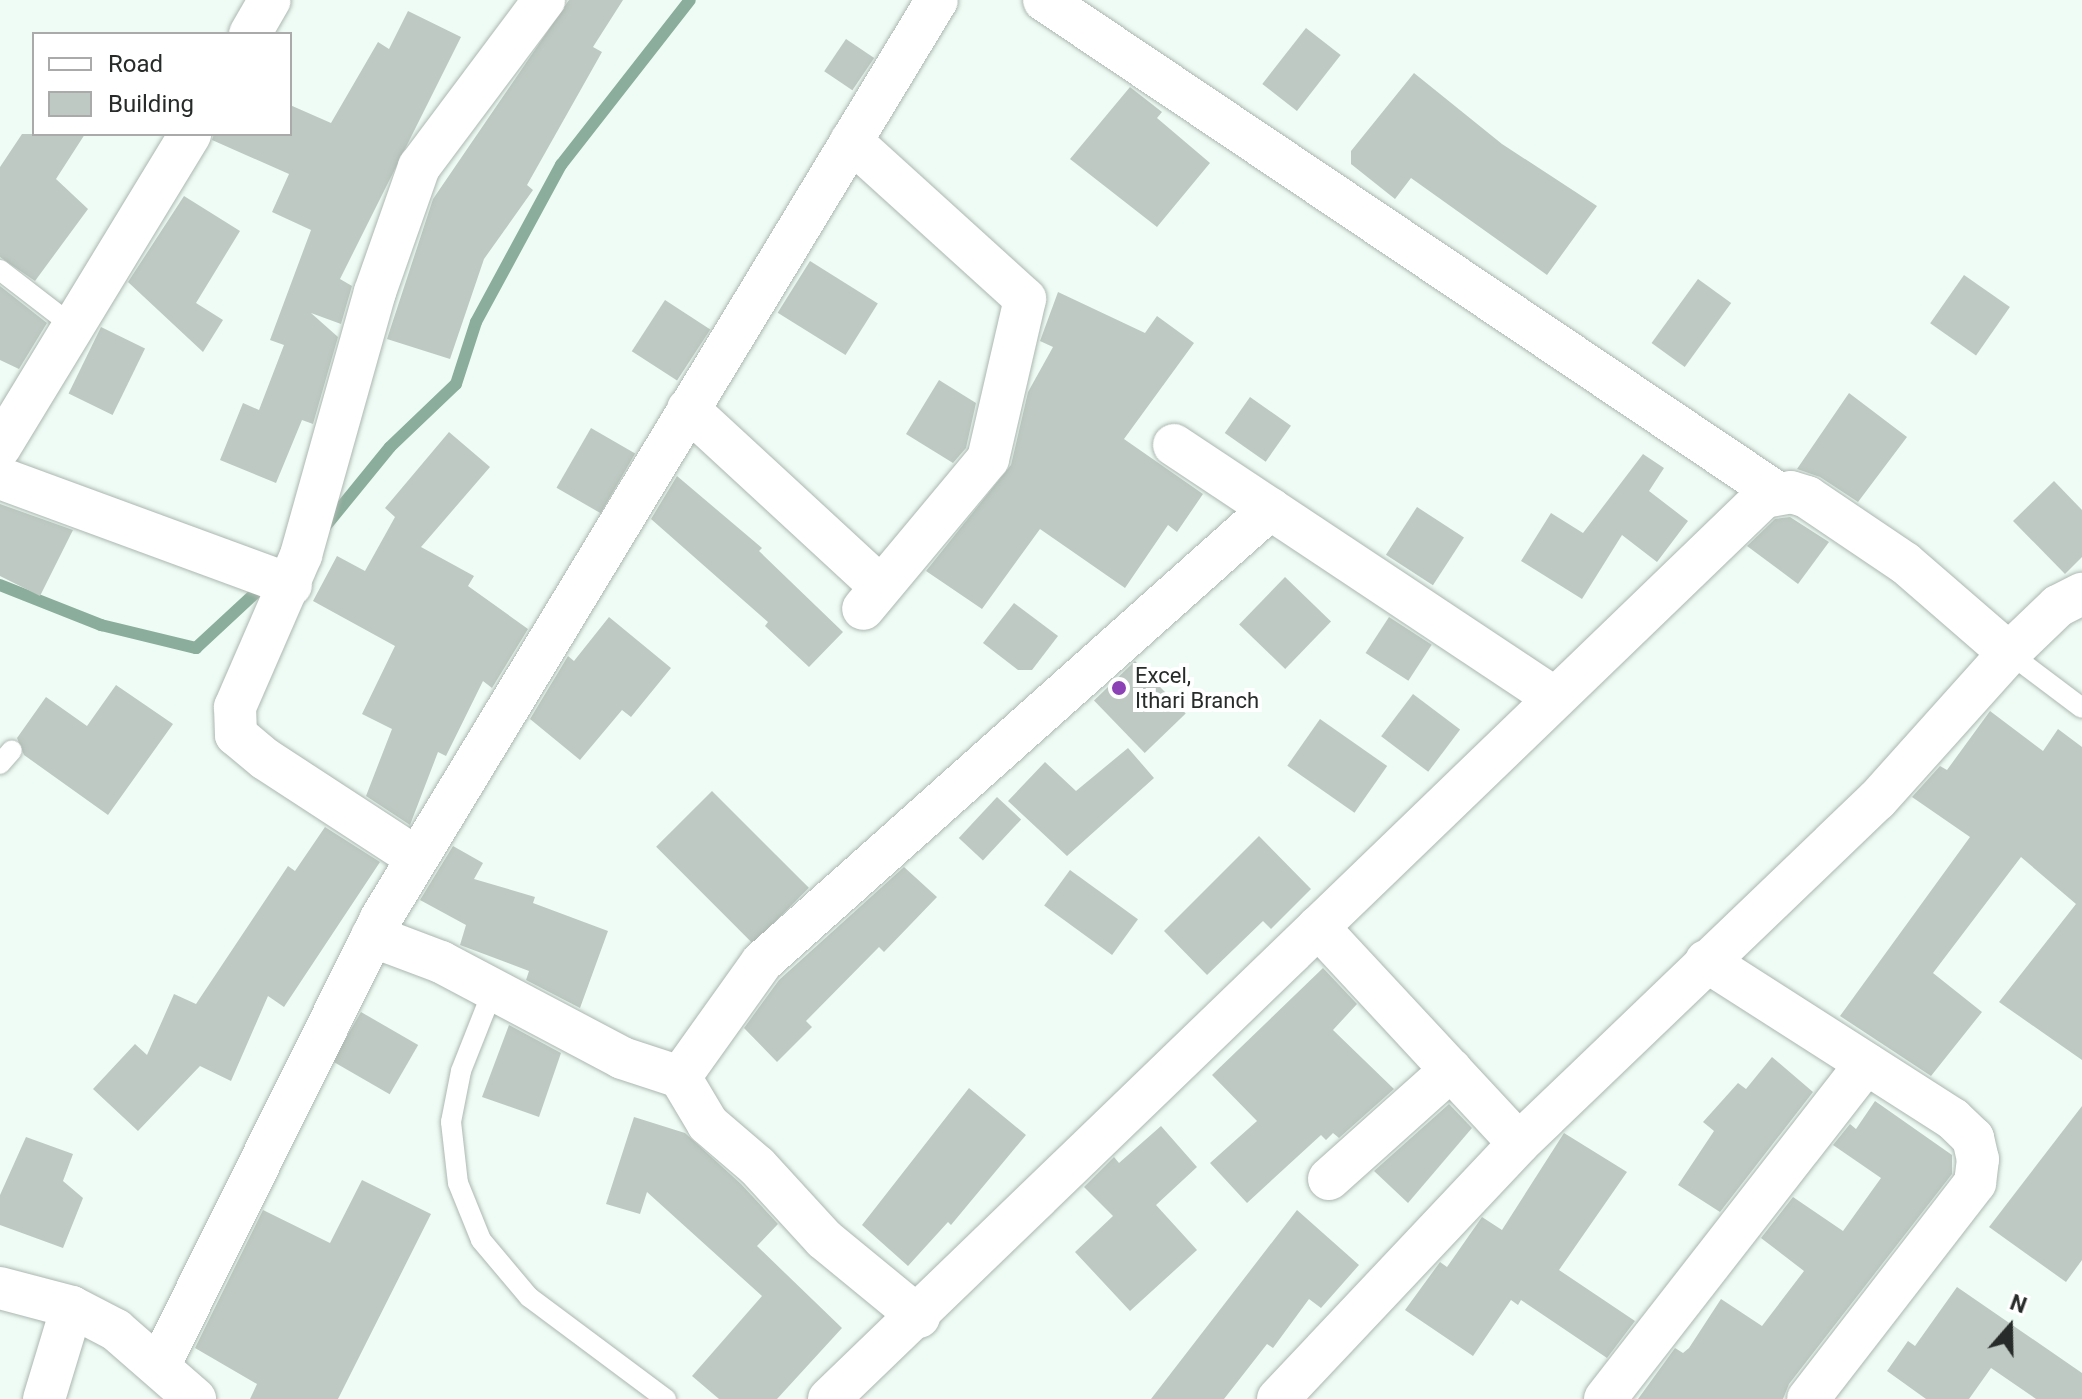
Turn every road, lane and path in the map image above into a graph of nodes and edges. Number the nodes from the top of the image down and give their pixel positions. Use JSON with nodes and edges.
{"nodes":[{"id":1,"x":270,"y":0,"type":"edge"},
{"id":2,"x":544,"y":0,"type":"edge"},
{"id":3,"x":937,"y":0,"type":"edge"},
{"id":4,"x":1044,"y":0,"type":"edge"},
{"id":5,"x":251,"y":32,"type":"edge"},
{"id":6,"x":189,"y":136,"type":"edge"},
{"id":7,"x":851,"y":141,"type":"junction"},
{"id":8,"x":0,"y":270,"type":"edge"},
{"id":9,"x":74,"y":327,"type":"junction"},
{"id":10,"x":688,"y":409,"type":"junction"},
{"id":11,"x":1174,"y":445,"type":"dead end"},
{"id":12,"x":0,"y":447,"type":"edge"},
{"id":13,"x":0,"y":478,"type":"edge"},
{"id":14,"x":1777,"y":493,"type":"junction"},
{"id":15,"x":1270,"y":509,"type":"junction"},
{"id":16,"x":291,"y":585,"type":"junction"},
{"id":17,"x":2082,"y":594,"type":"edge"},
{"id":18,"x":2009,"y":653,"type":"junction"},
{"id":19,"x":1555,"y":698,"type":"junction"},
{"id":20,"x":2082,"y":708,"type":"edge"},
{"id":21,"x":417,"y":858,"type":"junction"},
{"id":22,"x":1318,"y":927,"type":"junction"},
{"id":23,"x":372,"y":936,"type":"junction"},
{"id":24,"x":1706,"y":961,"type":"junction"},
{"id":25,"x":493,"y":990,"type":"junction"},
{"id":26,"x":1866,"y":1064,"type":"junction"},
{"id":27,"x":1451,"y":1070,"type":"junction"},
{"id":28,"x":680,"y":1077,"type":"junction"},
{"id":29,"x":1519,"y":1143,"type":"junction"},
{"id":30,"x":1329,"y":1179,"type":"dead end"},
{"id":31,"x":0,"y":1288,"type":"edge"},
{"id":32,"x":72,"y":1307,"type":"junction"},
{"id":33,"x":919,"y":1317,"type":"junction"},
{"id":34,"x":160,"y":1364,"type":"junction"},
{"id":35,"x":44,"y":1399,"type":"edge"},
{"id":36,"x":195,"y":1399,"type":"edge"},
{"id":37,"x":666,"y":1399,"type":"edge"},
{"id":38,"x":829,"y":1399,"type":"edge"},
{"id":39,"x":1278,"y":1399,"type":"edge"},
{"id":40,"x":1605,"y":1399,"type":"edge"},
{"id":41,"x":1808,"y":1399,"type":"edge"}],
"edges":[{"from":1,"to":5,"type":"street"},
{"from":2,"to":16,"type":"street"},
{"from":3,"to":7,"type":"street"},
{"from":4,"to":14,"type":"street"},
{"from":6,"to":9,"type":"street"},
{"from":7,"to":10,"type":"street"},
{"from":7,"to":10,"type":"street"},
{"from":8,"to":9,"type":"lane"},
{"from":9,"to":12,"type":"street"},
{"from":10,"to":21,"type":"street"},
{"from":11,"to":15,"type":"street"},
{"from":13,"to":16,"type":"street"},
{"from":14,"to":18,"type":"street"},
{"from":14,"to":19,"type":"street"},
{"from":15,"to":19,"type":"street"},
{"from":15,"to":28,"type":"street"},
{"from":16,"to":21,"type":"street"},
{"from":17,"to":18,"type":"street"},
{"from":18,"to":20,"type":"lane"},
{"from":18,"to":24,"type":"street"},
{"from":19,"to":22,"type":"street"},
{"from":21,"to":23,"type":"street"},
{"from":22,"to":27,"type":"street"},
{"from":22,"to":33,"type":"street"},
{"from":23,"to":25,"type":"street"},
{"from":23,"to":34,"type":"street"},
{"from":24,"to":26,"type":"street"},
{"from":24,"to":29,"type":"street"},
{"from":25,"to":28,"type":"street"},
{"from":25,"to":37,"type":"lane"},
{"from":26,"to":40,"type":"street"},
{"from":26,"to":41,"type":"street"},
{"from":27,"to":29,"type":"street"},
{"from":27,"to":30,"type":"street"},
{"from":28,"to":33,"type":"street"},
{"from":29,"to":39,"type":"street"},
{"from":31,"to":32,"type":"street"},
{"from":32,"to":34,"type":"street"},
{"from":32,"to":35,"type":"street"},
{"from":33,"to":38,"type":"street"},
{"from":34,"to":36,"type":"street"}]}
